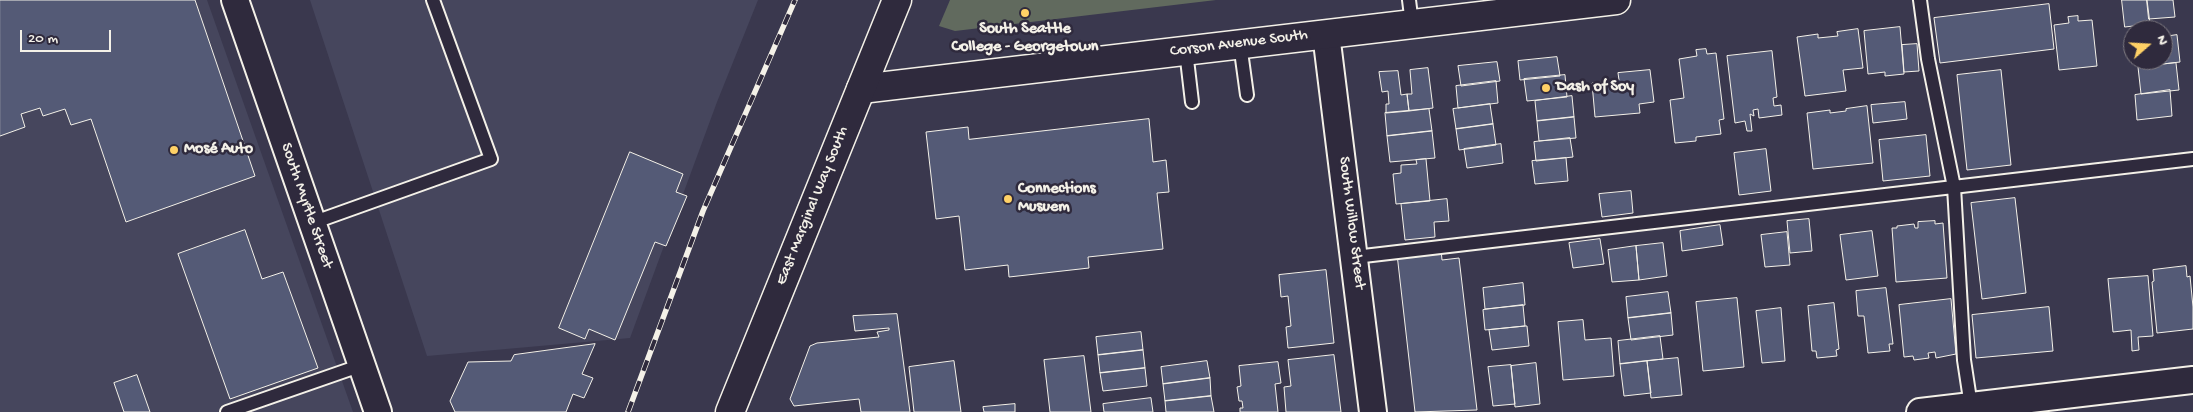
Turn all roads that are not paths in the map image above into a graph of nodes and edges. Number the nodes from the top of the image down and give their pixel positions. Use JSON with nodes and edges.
{"nodes":[{"id":1,"x":235,"y":0,"type":"edge"},
{"id":2,"x":433,"y":0,"type":"edge"},
{"id":3,"x":897,"y":0,"type":"edge"},
{"id":4,"x":1616,"y":0,"type":"edge"},
{"id":5,"x":1920,"y":0,"type":"edge"},
{"id":6,"x":1411,"y":12,"type":"edge"},
{"id":7,"x":1326,"y":34,"type":"junction"},
{"id":8,"x":1240,"y":44,"type":"junction"},
{"id":9,"x":1186,"y":51,"type":"junction"},
{"id":10,"x":861,"y":89,"type":"junction"},
{"id":11,"x":1247,"y":95,"type":"dead end"},
{"id":12,"x":1192,"y":102,"type":"dead end"},
{"id":13,"x":2193,"y":159,"type":"edge"},
{"id":14,"x":1954,"y":187,"type":"junction"},
{"id":15,"x":312,"y":223,"type":"junction"},
{"id":16,"x":1356,"y":257,"type":"junction"},
{"id":17,"x":362,"y":366,"type":"junction"},
{"id":18,"x":2193,"y":380,"type":"edge"},
{"id":19,"x":1971,"y":406,"type":"junction"},
{"id":20,"x":227,"y":412,"type":"edge"},
{"id":21,"x":378,"y":412,"type":"edge"},
{"id":22,"x":730,"y":412,"type":"edge"},
{"id":23,"x":1374,"y":412,"type":"edge"},
{"id":24,"x":1920,"y":412,"type":"edge"}],
"edges":[{"from":1,"to":15,"type":"street","name":"South Myrtle Street"},
{"from":2,"to":15,"type":"lane"},
{"from":3,"to":10,"type":"street","name":"East Marginal Way South"},
{"from":4,"to":6,"type":"street","name":"Corson Avenue South"},
{"from":5,"to":14,"type":"lane"},
{"from":6,"to":7,"type":"street","name":"Corson Avenue South"},
{"from":7,"to":8,"type":"street","name":"Corson Avenue South"},
{"from":7,"to":16,"type":"street","name":"South Willow Street"},
{"from":8,"to":9,"type":"street","name":"Corson Avenue South"},
{"from":8,"to":11,"type":"lane"},
{"from":9,"to":10,"type":"street","name":"Corson Avenue South"},
{"from":9,"to":12,"type":"lane"},
{"from":10,"to":22,"type":"street","name":"East Marginal Way South"},
{"from":13,"to":14,"type":"lane"},
{"from":14,"to":16,"type":"lane"},
{"from":14,"to":19,"type":"lane"},
{"from":15,"to":17,"type":"street","name":"South Myrtle Street"},
{"from":16,"to":23,"type":"street","name":"South Willow Street"},
{"from":17,"to":20,"type":"lane"},
{"from":17,"to":21,"type":"street","name":"South Myrtle Street"},
{"from":18,"to":19,"type":"street"},
{"from":19,"to":24,"type":"street"}]}
